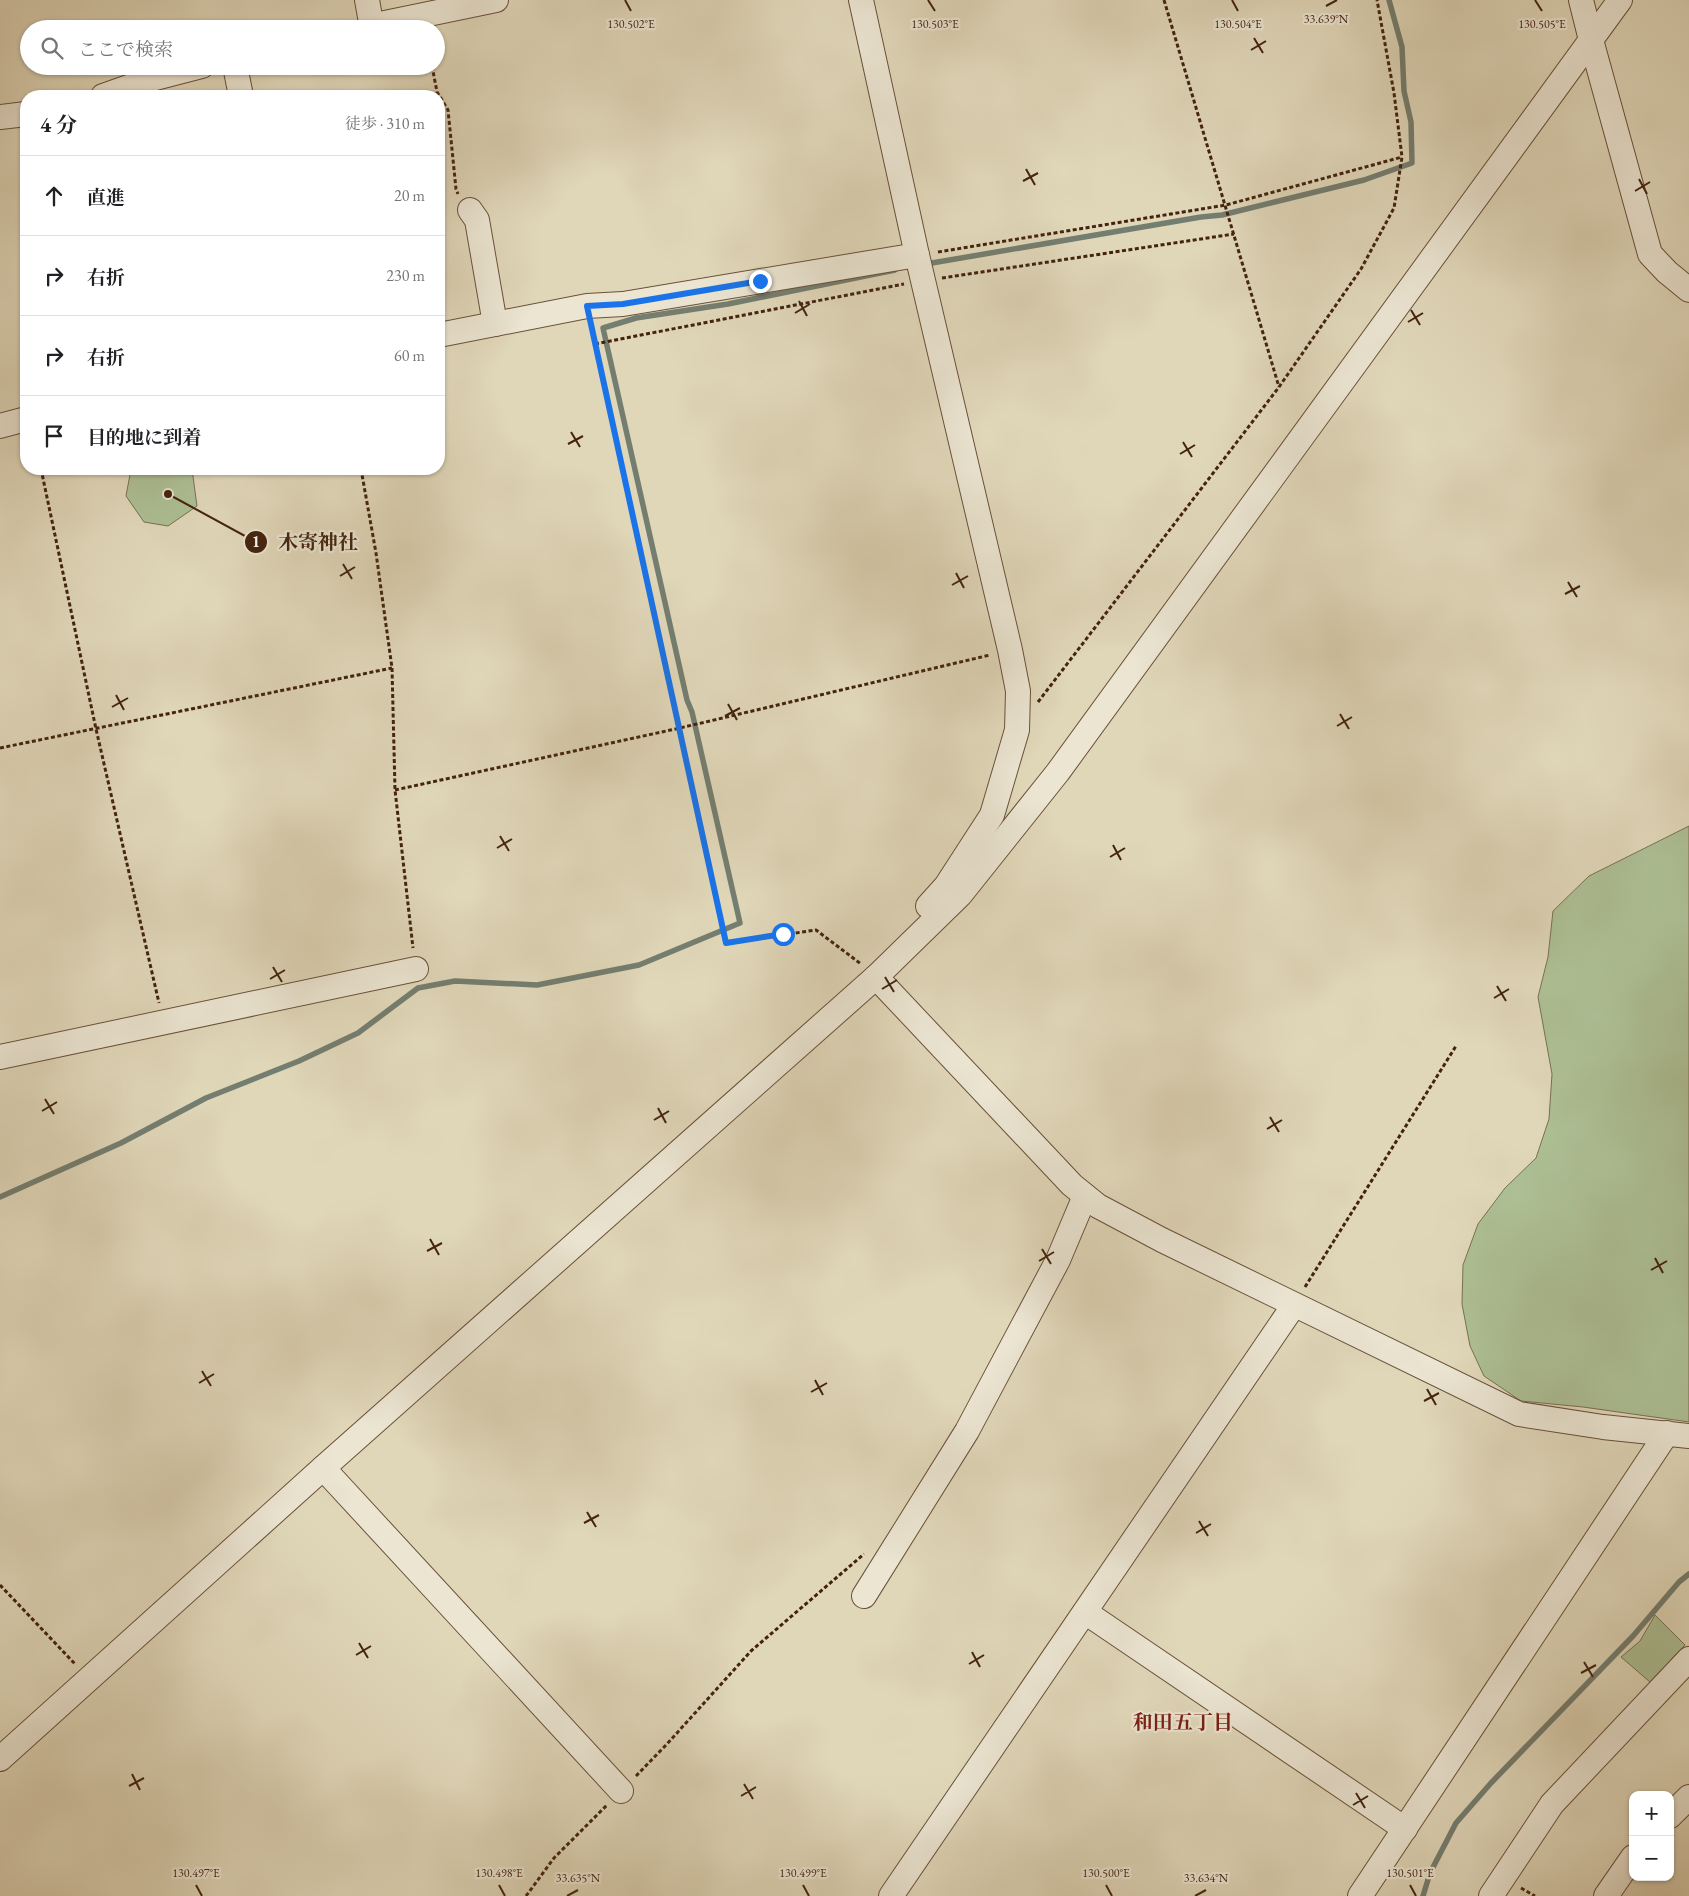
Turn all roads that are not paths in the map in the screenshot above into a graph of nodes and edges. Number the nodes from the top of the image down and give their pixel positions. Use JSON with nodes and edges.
{"nodes":[{"id":1,"x":367,"y":0,"type":"edge"},
{"id":2,"x":496,"y":0,"type":"edge"},
{"id":3,"x":860,"y":0,"type":"edge"},
{"id":4,"x":1581,"y":0,"type":"edge"},
{"id":5,"x":1620,"y":0,"type":"edge"},
{"id":6,"x":370,"y":20,"type":"edge"},
{"id":7,"x":399,"y":20,"type":"edge"},
{"id":8,"x":1591,"y":40,"type":"junction"},
{"id":9,"x":167,"y":75,"type":"edge"},
{"id":10,"x":237,"y":75,"type":"edge"},
{"id":11,"x":120,"y":90,"type":"edge"},
{"id":12,"x":240,"y":90,"type":"edge"},
{"id":13,"x":20,"y":115,"type":"edge"},
{"id":14,"x":0,"y":117,"type":"edge"},
{"id":15,"x":470,"y":210,"type":"road end"},
{"id":16,"x":917,"y":255,"type":"junction"},
{"id":17,"x":1689,"y":290,"type":"edge"},
{"id":18,"x":495,"y":324,"type":"junction"},
{"id":19,"x":445,"y":334,"type":"edge"},
{"id":20,"x":20,"y":421,"type":"edge"},
{"id":21,"x":0,"y":426,"type":"edge"},
{"id":22,"x":921,"y":932,"type":"junction"},
{"id":23,"x":416,"y":969,"type":"road end"},
{"id":24,"x":876,"y":977,"type":"junction"},
{"id":25,"x":0,"y":1057,"type":"edge"},
{"id":26,"x":1085,"y":1196,"type":"junction"},
{"id":27,"x":1294,"y":1305,"type":"junction"},
{"id":28,"x":1678,"y":1434,"type":"edge"},
{"id":29,"x":322,"y":1468,"type":"junction"},
{"id":30,"x":864,"y":1596,"type":"dead end"},
{"id":31,"x":1085,"y":1612,"type":"junction"},
{"id":32,"x":1689,"y":1659,"type":"edge"},
{"id":33,"x":0,"y":1759,"type":"edge"},
{"id":34,"x":621,"y":1791,"type":"road end"},
{"id":35,"x":1689,"y":1797,"type":"edge"},
{"id":36,"x":1674,"y":1812,"type":"edge"},
{"id":37,"x":1405,"y":1829,"type":"junction"},
{"id":38,"x":1629,"y":1863,"type":"edge"},
{"id":39,"x":891,"y":1896,"type":"edge"},
{"id":40,"x":1360,"y":1896,"type":"edge"},
{"id":41,"x":1492,"y":1896,"type":"edge"},
{"id":42,"x":1606,"y":1896,"type":"edge"}],
"edges":[{"from":1,"to":6,"type":"street"},
{"from":2,"to":7,"type":"street"},
{"from":3,"to":16,"type":"street"},
{"from":4,"to":8,"type":"street"},
{"from":5,"to":8,"type":"street"},
{"from":8,"to":17,"type":"street"},
{"from":8,"to":22,"type":"street"},
{"from":9,"to":11,"type":"street"},
{"from":10,"to":12,"type":"street"},
{"from":13,"to":14,"type":"street"},
{"from":15,"to":18,"type":"street"},
{"from":16,"to":18,"type":"street"},
{"from":16,"to":22,"type":"street"},
{"from":18,"to":19,"type":"street"},
{"from":20,"to":21,"type":"street"},
{"from":22,"to":24,"type":"street"},
{"from":23,"to":25,"type":"street"},
{"from":24,"to":26,"type":"street"},
{"from":24,"to":29,"type":"street"},
{"from":26,"to":27,"type":"street"},
{"from":26,"to":30,"type":"street"},
{"from":27,"to":28,"type":"street"},
{"from":27,"to":31,"type":"street"},
{"from":28,"to":37,"type":"street"},
{"from":29,"to":33,"type":"street"},
{"from":29,"to":34,"type":"street"},
{"from":31,"to":37,"type":"street"},
{"from":31,"to":39,"type":"street"},
{"from":32,"to":41,"type":"street"},
{"from":35,"to":36,"type":"street"},
{"from":37,"to":40,"type":"street"},
{"from":38,"to":42,"type":"street"}]}
